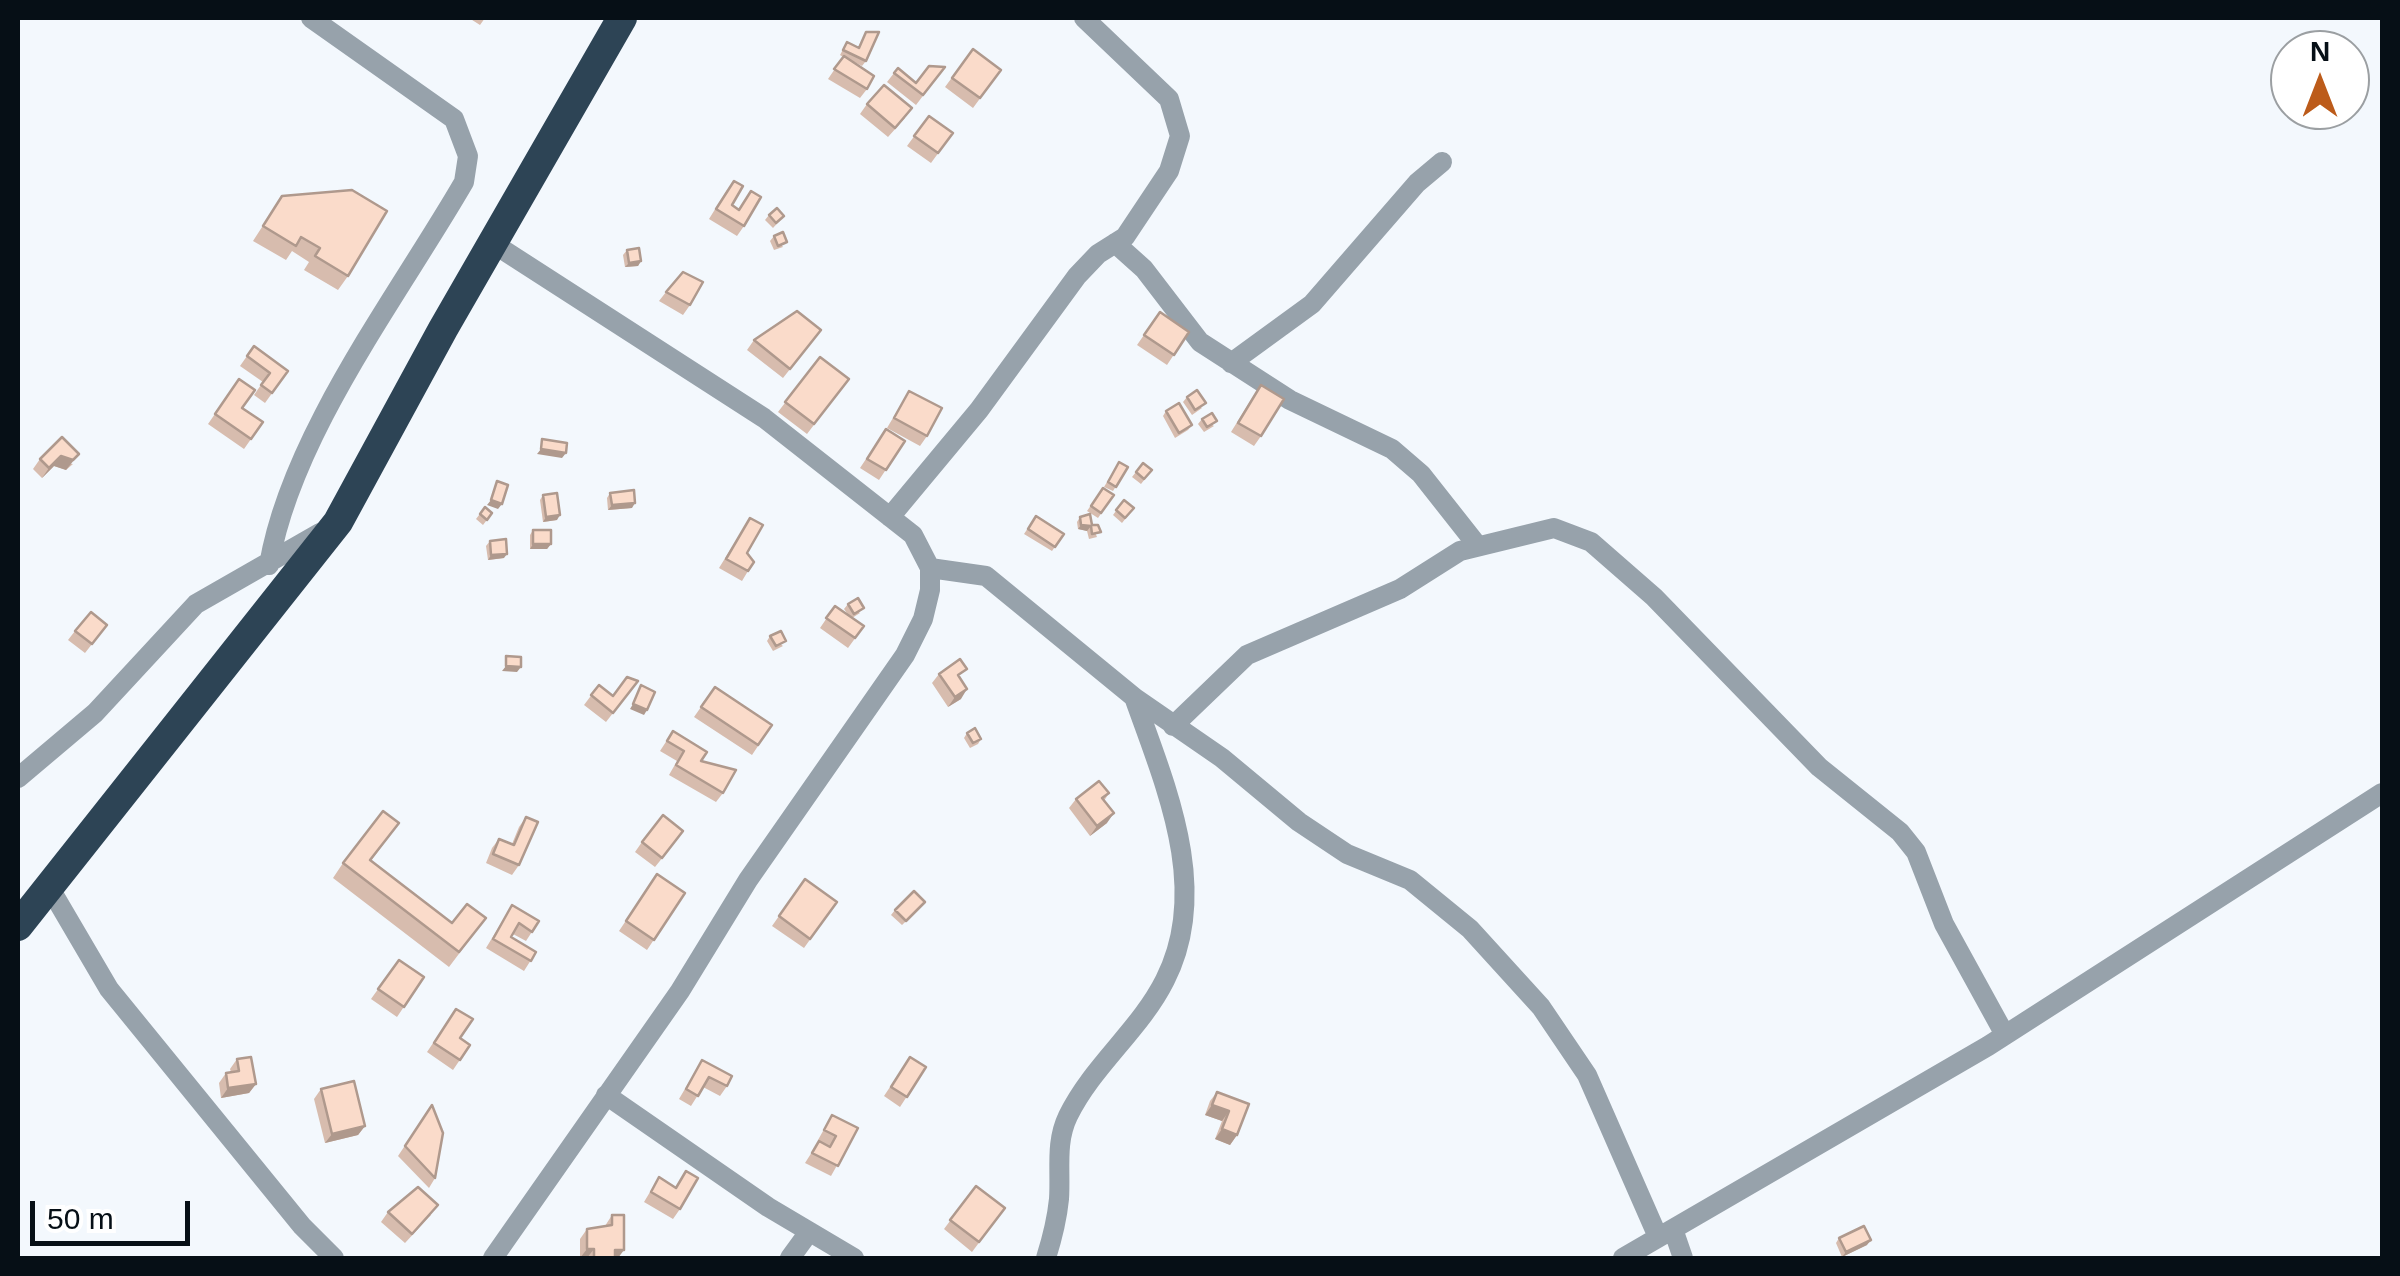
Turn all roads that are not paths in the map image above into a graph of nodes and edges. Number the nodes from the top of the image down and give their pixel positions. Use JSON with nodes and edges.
{"nodes":[{"id":1,"x":311,"y":18,"type":"edge"},
{"id":2,"x":622,"y":18,"type":"edge"},
{"id":3,"x":1084,"y":18,"type":"edge"},
{"id":4,"x":1442,"y":162,"type":"dead end"},
{"id":5,"x":1115,"y":243,"type":"junction"},
{"id":6,"x":494,"y":244,"type":"junction"},
{"id":7,"x":1232,"y":363,"type":"junction"},
{"id":8,"x":890,"y":517,"type":"junction"},
{"id":9,"x":338,"y":522,"type":"junction"},
{"id":10,"x":1476,"y":546,"type":"junction"},
{"id":11,"x":269,"y":565,"type":"junction"},
{"id":12,"x":930,"y":568,"type":"junction"},
{"id":13,"x":1135,"y":698,"type":"junction"},
{"id":14,"x":1173,"y":726,"type":"junction"},
{"id":15,"x":18,"y":778,"type":"edge"},
{"id":16,"x":2382,"y":793,"type":"edge"},
{"id":17,"x":48,"y":885,"type":"junction"},
{"id":18,"x":18,"y":926,"type":"edge"},
{"id":19,"x":2005,"y":1035,"type":"junction"},
{"id":20,"x":606,"y":1095,"type":"junction"},
{"id":21,"x":809,"y":1232,"type":"junction"},
{"id":22,"x":1666,"y":1233,"type":"junction"},
{"id":23,"x":334,"y":1258,"type":"edge"},
{"id":24,"x":492,"y":1258,"type":"edge"},
{"id":25,"x":790,"y":1258,"type":"edge"},
{"id":26,"x":854,"y":1258,"type":"edge"},
{"id":27,"x":1046,"y":1258,"type":"edge"},
{"id":28,"x":1624,"y":1258,"type":"edge"},
{"id":29,"x":1683,"y":1258,"type":"edge"}],
"edges":[{"from":1,"to":11,"type":"street"},
{"from":2,"to":6,"type":"highway"},
{"from":3,"to":5,"type":"street"},
{"from":4,"to":7,"type":"street"},
{"from":5,"to":7,"type":"street"},
{"from":5,"to":8,"type":"street"},
{"from":6,"to":8,"type":"street"},
{"from":6,"to":9,"type":"highway"},
{"from":7,"to":10,"type":"street"},
{"from":8,"to":12,"type":"street"},
{"from":9,"to":11,"type":"street"},
{"from":9,"to":17,"type":"highway"},
{"from":10,"to":14,"type":"street"},
{"from":10,"to":19,"type":"street"},
{"from":11,"to":15,"type":"street"},
{"from":12,"to":13,"type":"street"},
{"from":12,"to":20,"type":"street"},
{"from":13,"to":14,"type":"street"},
{"from":13,"to":27,"type":"street"},
{"from":14,"to":22,"type":"street"},
{"from":16,"to":19,"type":"street"},
{"from":17,"to":18,"type":"highway"},
{"from":17,"to":23,"type":"street"},
{"from":19,"to":22,"type":"street"},
{"from":20,"to":21,"type":"street"},
{"from":20,"to":24,"type":"street"},
{"from":21,"to":25,"type":"street"},
{"from":21,"to":26,"type":"street"},
{"from":22,"to":28,"type":"street"},
{"from":22,"to":29,"type":"street"}]}
